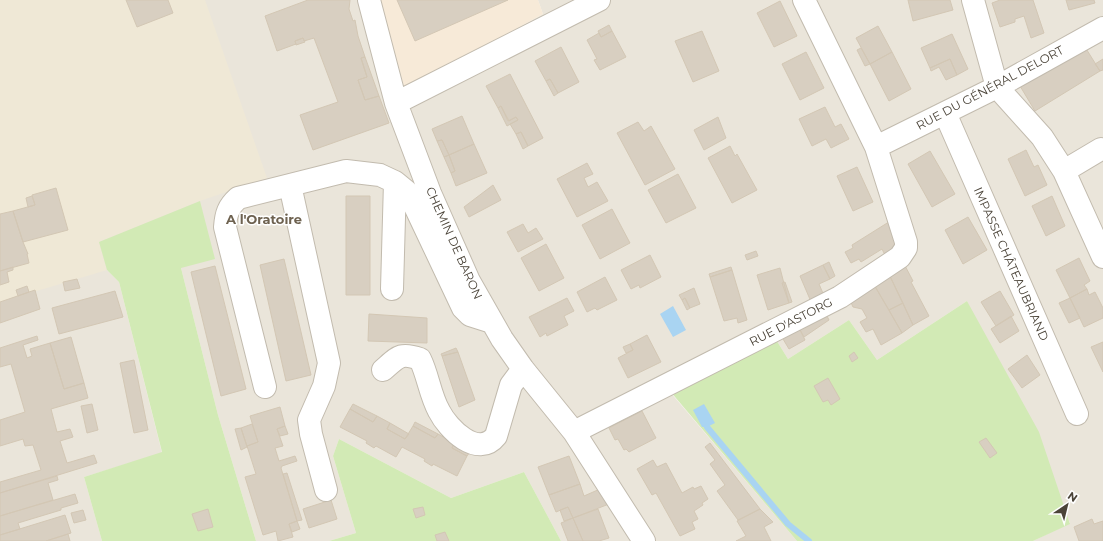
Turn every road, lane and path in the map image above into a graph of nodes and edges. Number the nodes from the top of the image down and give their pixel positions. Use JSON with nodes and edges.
{"nodes":[{"id":1,"x":369,"y":0,"type":"edge"},
{"id":2,"x":599,"y":0,"type":"edge"},
{"id":3,"x":804,"y":0,"type":"edge"},
{"id":4,"x":973,"y":0,"type":"edge"},
{"id":5,"x":1103,"y":28,"type":"edge"},
{"id":6,"x":997,"y":87,"type":"junction"},
{"id":7,"x":396,"y":104,"type":"junction"},
{"id":8,"x":945,"y":113,"type":"junction"},
{"id":9,"x":876,"y":147,"type":"junction"},
{"id":10,"x":1101,"y":150,"type":"dead end"},
{"id":11,"x":1064,"y":171,"type":"junction"},
{"id":12,"x":395,"y":182,"type":"junction"},
{"id":13,"x":290,"y":185,"type":"junction"},
{"id":14,"x":1103,"y":257,"type":"edge"},
{"id":15,"x":392,"y":289,"type":"dead end"},
{"id":16,"x":492,"y":322,"type":"junction"},
{"id":17,"x":523,"y":369,"type":"junction"},
{"id":18,"x":383,"y":370,"type":"dead end"},
{"id":19,"x":265,"y":387,"type":"dead end"},
{"id":20,"x":1077,"y":414,"type":"dead end"},
{"id":21,"x":574,"y":432,"type":"junction"},
{"id":22,"x":326,"y":490,"type":"dead end"},
{"id":23,"x":644,"y":541,"type":"edge"}],
"edges":[{"from":1,"to":7,"type":"street","name":"CHEMIN DE BARON"},
{"from":2,"to":7,"type":"street"},
{"from":3,"to":9,"type":"street","name":"RUE D'ASTORG"},
{"from":4,"to":6,"type":"street"},
{"from":5,"to":6,"type":"street","name":"RUE DU GÉNÉRAL DELORT"},
{"from":6,"to":8,"type":"street","name":"RUE DU GÉNÉRAL DELORT"},
{"from":6,"to":11,"type":"street"},
{"from":7,"to":16,"type":"street","name":"CHEMIN DE BARON"},
{"from":8,"to":9,"type":"street","name":"RUE DU GÉNÉRAL DELORT"},
{"from":8,"to":20,"type":"street","name":"IMPASSE CHÂTEAUBRIAND"},
{"from":9,"to":21,"type":"street","name":"RUE D'ASTORG"},
{"from":10,"to":11,"type":"street"},
{"from":11,"to":14,"type":"street"},
{"from":12,"to":13,"type":"street"},
{"from":12,"to":15,"type":"street"},
{"from":12,"to":16,"type":"street"},
{"from":13,"to":19,"type":"street"},
{"from":13,"to":22,"type":"street"},
{"from":16,"to":17,"type":"street","name":"CHEMIN DE BARON"},
{"from":17,"to":18,"type":"street"},
{"from":17,"to":21,"type":"street","name":"CHEMIN DE BARON"},
{"from":21,"to":23,"type":"street","name":"CHEMIN DE BARON"}]}
